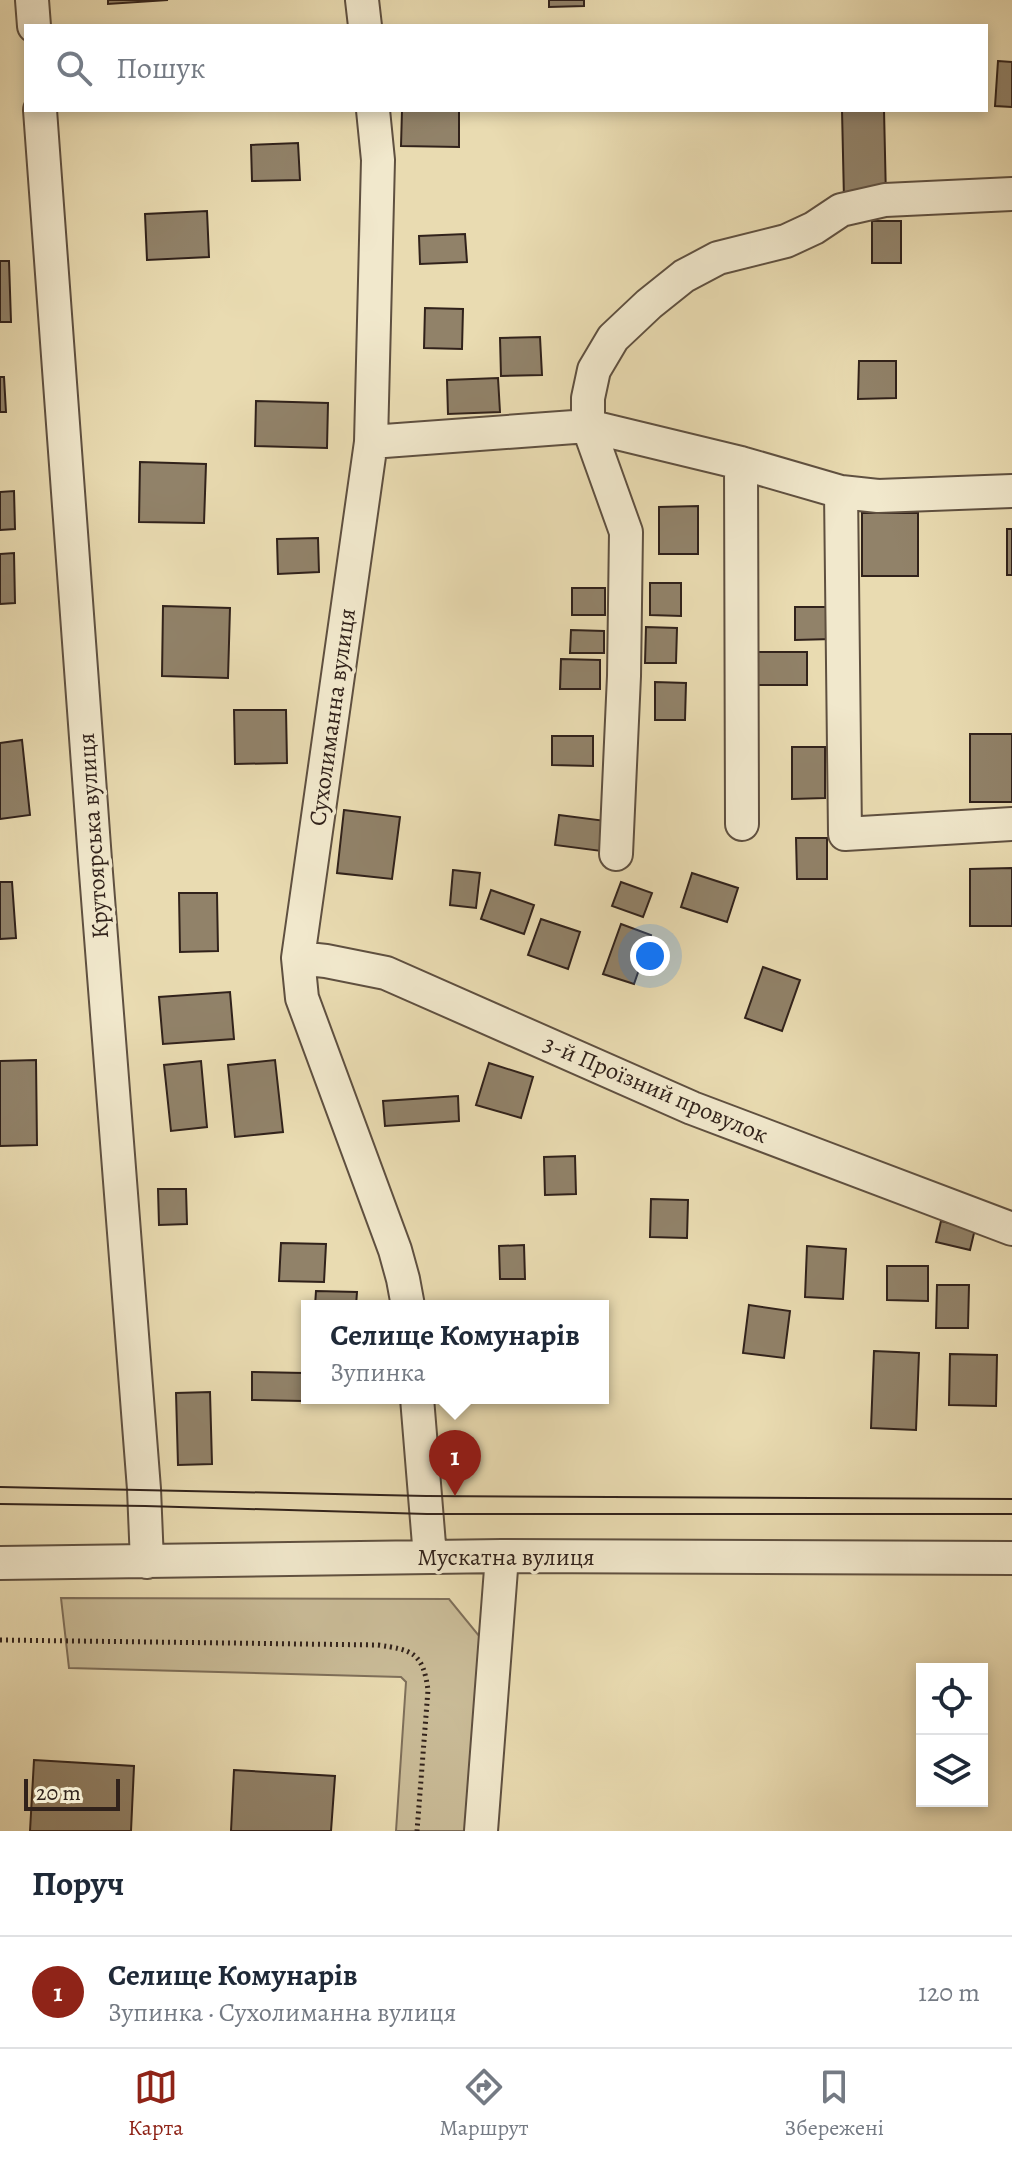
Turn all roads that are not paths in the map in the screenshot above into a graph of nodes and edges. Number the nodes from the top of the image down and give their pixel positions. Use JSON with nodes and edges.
{"nodes":[{"id":1,"x":32,"y":0,"type":"edge"},
{"id":2,"x":362,"y":0,"type":"edge"},
{"id":3,"x":34,"y":24,"type":"edge"},
{"id":4,"x":365,"y":24,"type":"edge"},
{"id":5,"x":40,"y":112,"type":"edge"},
{"id":6,"x":373,"y":112,"type":"edge"},
{"id":7,"x":1012,"y":194,"type":"edge"},
{"id":8,"x":588,"y":426,"type":"junction"},
{"id":9,"x":371,"y":442,"type":"junction"},
{"id":10,"x":741,"y":463,"type":"junction"},
{"id":11,"x":1012,"y":491,"type":"edge"},
{"id":12,"x":841,"y":492,"type":"junction"},
{"id":13,"x":742,"y":824,"type":"dead end"},
{"id":14,"x":1012,"y":824,"type":"edge"},
{"id":15,"x":616,"y":854,"type":"dead end"},
{"id":16,"x":298,"y":958,"type":"junction"},
{"id":17,"x":1012,"y":1229,"type":"edge"},
{"id":18,"x":407,"y":1300,"type":"edge"},
{"id":19,"x":417,"y":1404,"type":"edge"},
{"id":20,"x":502,"y":1556,"type":"junction"},
{"id":21,"x":430,"y":1557,"type":"junction"},
{"id":22,"x":1012,"y":1558,"type":"edge"},
{"id":23,"x":147,"y":1562,"type":"junction"},
{"id":24,"x":0,"y":1563,"type":"edge"},
{"id":25,"x":481,"y":1831,"type":"edge"}],
"edges":[{"from":1,"to":3,"type":"street"},
{"from":2,"to":4,"type":"street"},
{"from":5,"to":23,"type":"street","name":"Крутоярська вулиця"},
{"from":6,"to":9,"type":"street","name":"Сухолиманна вулиця"},
{"from":7,"to":8,"type":"street"},
{"from":8,"to":9,"type":"street"},
{"from":8,"to":10,"type":"street"},
{"from":8,"to":15,"type":"street"},
{"from":9,"to":16,"type":"street","name":"Сухолиманна вулиця"},
{"from":10,"to":12,"type":"street"},
{"from":10,"to":13,"type":"street"},
{"from":11,"to":12,"type":"street"},
{"from":12,"to":14,"type":"street"},
{"from":16,"to":17,"type":"street","name":"3-й Проїзний провулок"},
{"from":16,"to":18,"type":"street","name":"Сухолиманна вулиця"},
{"from":19,"to":21,"type":"street"},
{"from":20,"to":21,"type":"street","name":"Мускатна вулиця"},
{"from":20,"to":22,"type":"street","name":"Мускатна вулиця"},
{"from":20,"to":25,"type":"street"},
{"from":21,"to":23,"type":"street","name":"Мускатна вулиця"},
{"from":23,"to":24,"type":"street","name":"Мускатна вулиця"}]}
